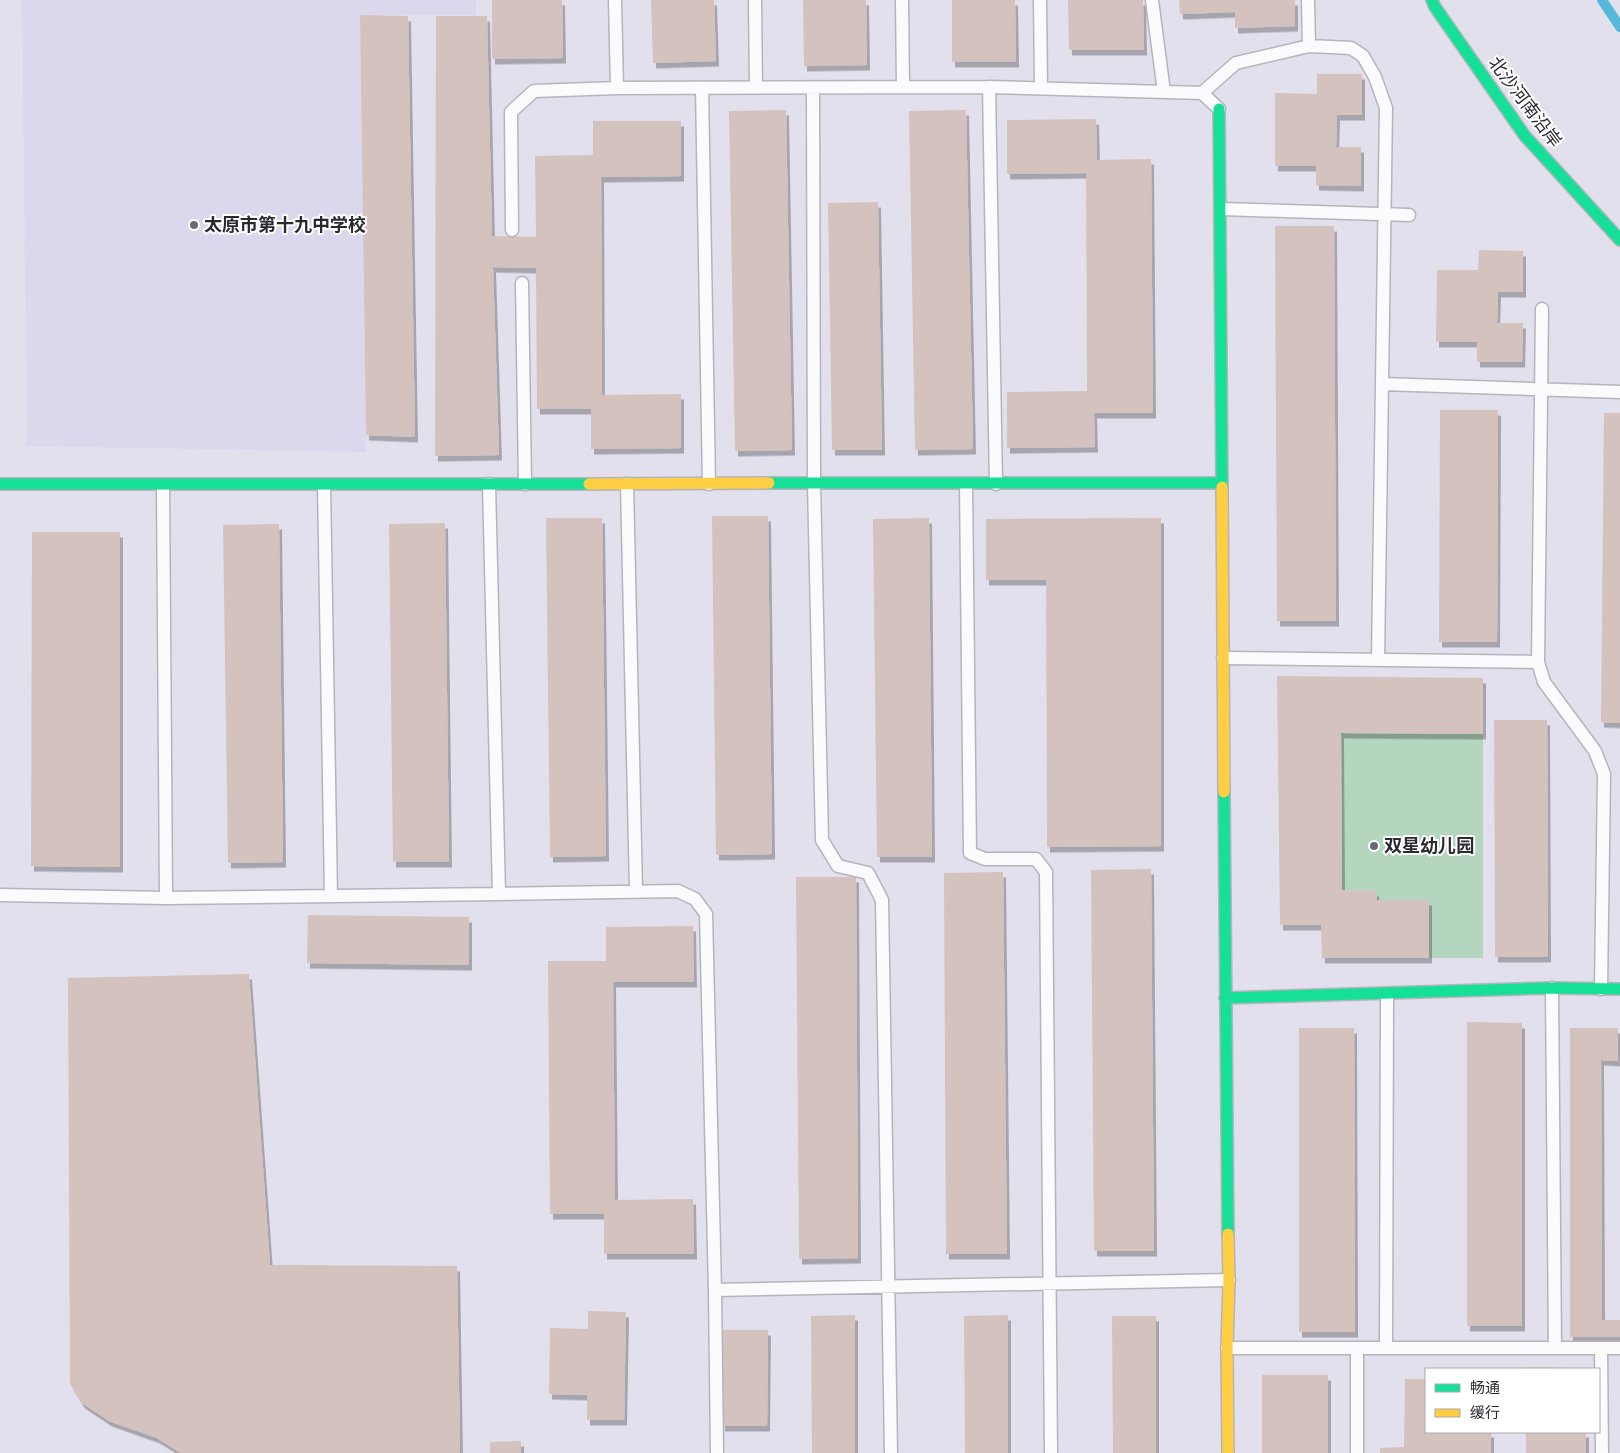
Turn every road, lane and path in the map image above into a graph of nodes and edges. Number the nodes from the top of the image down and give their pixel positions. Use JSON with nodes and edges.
{"nodes":[{"id":1,"x":615,"y":0,"type":"edge"},
{"id":2,"x":755,"y":0,"type":"edge"},
{"id":3,"x":902,"y":0,"type":"edge"},
{"id":4,"x":1040,"y":0,"type":"edge"},
{"id":5,"x":1152,"y":0,"type":"edge"},
{"id":6,"x":1308,"y":0,"type":"edge"},
{"id":7,"x":1432,"y":0,"type":"edge"},
{"id":8,"x":1309,"y":46,"type":"junction"},
{"id":9,"x":903,"y":87,"type":"junction"},
{"id":10,"x":989,"y":87,"type":"junction"},
{"id":11,"x":617,"y":88,"type":"junction"},
{"id":12,"x":702,"y":88,"type":"junction"},
{"id":13,"x":756,"y":88,"type":"junction"},
{"id":14,"x":812,"y":88,"type":"junction"},
{"id":15,"x":1041,"y":88,"type":"junction"},
{"id":16,"x":1164,"y":92,"type":"junction"},
{"id":17,"x":1202,"y":93,"type":"junction"},
{"id":18,"x":1219,"y":109,"type":"joint"},
{"id":19,"x":1221,"y":209,"type":"junction"},
{"id":20,"x":1384,"y":214,"type":"junction"},
{"id":21,"x":1409,"y":216,"type":"dead end"},
{"id":22,"x":512,"y":230,"type":"dead end"},
{"id":23,"x":1620,"y":240,"type":"edge"},
{"id":24,"x":522,"y":283,"type":"dead end"},
{"id":25,"x":1542,"y":309,"type":"dead end"},
{"id":26,"x":1382,"y":384,"type":"junction"},
{"id":27,"x":1542,"y":388,"type":"junction"},
{"id":28,"x":1620,"y":392,"type":"edge"},
{"id":29,"x":0,"y":484,"type":"edge"},
{"id":30,"x":324,"y":484,"type":"junction"},
{"id":31,"x":489,"y":484,"type":"junction"},
{"id":32,"x":525,"y":484,"type":"junction"},
{"id":33,"x":626,"y":484,"type":"junction"},
{"id":34,"x":709,"y":484,"type":"junction"},
{"id":35,"x":814,"y":484,"type":"junction"},
{"id":36,"x":966,"y":484,"type":"junction"},
{"id":37,"x":996,"y":484,"type":"junction"},
{"id":38,"x":1222,"y":484,"type":"junction"},
{"id":39,"x":162,"y":485,"type":"junction"},
{"id":40,"x":1223,"y":658,"type":"junction"},
{"id":41,"x":1378,"y":660,"type":"junction"},
{"id":42,"x":1538,"y":662,"type":"junction"},
{"id":43,"x":636,"y":891,"type":"junction"},
{"id":44,"x":499,"y":894,"type":"junction"},
{"id":45,"x":0,"y":895,"type":"edge"},
{"id":46,"x":331,"y":896,"type":"junction"},
{"id":47,"x":166,"y":898,"type":"junction"},
{"id":48,"x":1552,"y":988,"type":"junction"},
{"id":49,"x":1601,"y":988,"type":"junction"},
{"id":50,"x":1620,"y":988,"type":"edge"},
{"id":51,"x":1387,"y":994,"type":"junction"},
{"id":52,"x":1225,"y":998,"type":"junction"},
{"id":53,"x":1229,"y":1280,"type":"junction"},
{"id":54,"x":1049,"y":1284,"type":"junction"},
{"id":55,"x":888,"y":1287,"type":"junction"},
{"id":56,"x":715,"y":1290,"type":"junction"},
{"id":57,"x":1227,"y":1348,"type":"junction"},
{"id":58,"x":1357,"y":1348,"type":"junction"},
{"id":59,"x":1386,"y":1348,"type":"junction"},
{"id":60,"x":1555,"y":1348,"type":"junction"},
{"id":61,"x":1601,"y":1348,"type":"junction"},
{"id":62,"x":1620,"y":1348,"type":"edge"},
{"id":63,"x":717,"y":1453,"type":"edge"},
{"id":64,"x":891,"y":1453,"type":"edge"},
{"id":65,"x":1051,"y":1453,"type":"edge"},
{"id":66,"x":1228,"y":1453,"type":"edge"},
{"id":67,"x":1357,"y":1453,"type":"edge"},
{"id":68,"x":1602,"y":1453,"type":"edge"}],
"edges":[{"from":1,"to":11,"type":"lane"},
{"from":2,"to":13,"type":"lane"},
{"from":3,"to":9,"type":"lane"},
{"from":4,"to":15,"type":"lane"},
{"from":5,"to":16,"type":"lane"},
{"from":6,"to":8,"type":"lane"},
{"from":7,"to":23,"type":"street","name":"北沙河南沿岸"},
{"from":8,"to":17,"type":"lane"},
{"from":8,"to":20,"type":"lane"},
{"from":9,"to":10,"type":"lane"},
{"from":9,"to":14,"type":"lane"},
{"from":10,"to":15,"type":"lane"},
{"from":10,"to":37,"type":"lane"},
{"from":11,"to":12,"type":"lane"},
{"from":11,"to":22,"type":"lane"},
{"from":12,"to":13,"type":"lane"},
{"from":12,"to":34,"type":"lane"},
{"from":13,"to":14,"type":"lane"},
{"from":14,"to":35,"type":"lane"},
{"from":15,"to":16,"type":"lane"},
{"from":16,"to":17,"type":"lane"},
{"from":17,"to":18,"type":"lane"},
{"from":18,"to":19,"type":"street"},
{"from":19,"to":20,"type":"lane"},
{"from":19,"to":38,"type":"street"},
{"from":20,"to":21,"type":"lane"},
{"from":20,"to":26,"type":"lane"},
{"from":24,"to":32,"type":"lane"},
{"from":25,"to":27,"type":"lane"},
{"from":26,"to":27,"type":"lane"},
{"from":26,"to":41,"type":"lane"},
{"from":27,"to":28,"type":"lane"},
{"from":27,"to":42,"type":"lane"},
{"from":29,"to":39,"type":"street"},
{"from":30,"to":31,"type":"street"},
{"from":30,"to":39,"type":"street"},
{"from":30,"to":46,"type":"lane"},
{"from":31,"to":32,"type":"street"},
{"from":31,"to":44,"type":"lane"},
{"from":32,"to":33,"type":"street"},
{"from":33,"to":34,"type":"street"},
{"from":33,"to":43,"type":"lane"},
{"from":34,"to":35,"type":"street"},
{"from":35,"to":36,"type":"street"},
{"from":35,"to":55,"type":"lane"},
{"from":36,"to":37,"type":"street"},
{"from":36,"to":54,"type":"lane"},
{"from":37,"to":38,"type":"street"},
{"from":38,"to":40,"type":"street"},
{"from":39,"to":47,"type":"lane"},
{"from":40,"to":41,"type":"lane"},
{"from":40,"to":52,"type":"street"},
{"from":41,"to":42,"type":"lane"},
{"from":42,"to":49,"type":"lane"},
{"from":43,"to":44,"type":"lane"},
{"from":43,"to":56,"type":"lane"},
{"from":44,"to":46,"type":"lane"},
{"from":45,"to":47,"type":"lane"},
{"from":46,"to":47,"type":"lane"},
{"from":48,"to":49,"type":"street"},
{"from":48,"to":51,"type":"street"},
{"from":48,"to":60,"type":"lane"},
{"from":49,"to":50,"type":"street"},
{"from":51,"to":52,"type":"street"},
{"from":51,"to":59,"type":"lane"},
{"from":52,"to":53,"type":"street"},
{"from":53,"to":54,"type":"lane"},
{"from":53,"to":57,"type":"street"},
{"from":54,"to":55,"type":"lane"},
{"from":54,"to":65,"type":"lane"},
{"from":55,"to":56,"type":"lane"},
{"from":55,"to":64,"type":"lane"},
{"from":56,"to":63,"type":"lane"},
{"from":57,"to":58,"type":"lane"},
{"from":57,"to":66,"type":"street"},
{"from":58,"to":59,"type":"lane"},
{"from":58,"to":67,"type":"lane"},
{"from":59,"to":60,"type":"lane"},
{"from":60,"to":61,"type":"lane"},
{"from":61,"to":62,"type":"lane"},
{"from":61,"to":68,"type":"lane"}]}
